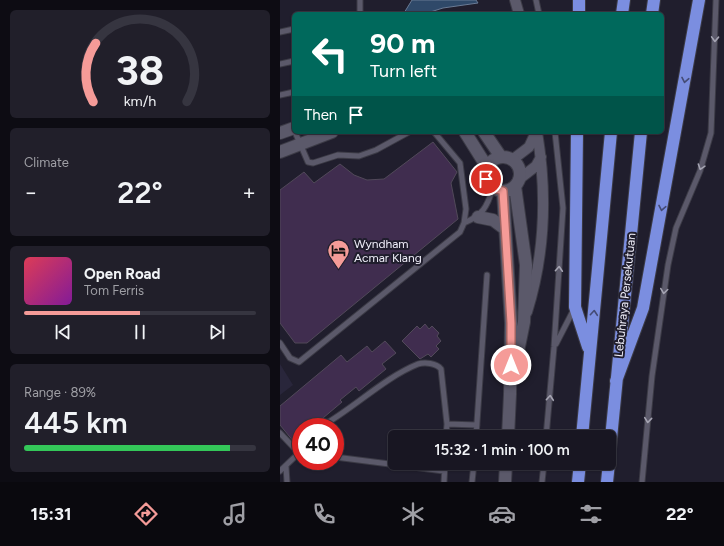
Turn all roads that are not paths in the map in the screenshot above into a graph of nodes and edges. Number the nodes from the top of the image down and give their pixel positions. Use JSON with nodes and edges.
{"nodes":[{"id":1,"x":360,"y":0,"type":"edge"},
{"id":2,"x":515,"y":0,"type":"edge"},
{"id":3,"x":536,"y":0,"type":"edge"},
{"id":4,"x":579,"y":0,"type":"edge"},
{"id":5,"x":624,"y":0,"type":"edge"},
{"id":6,"x":654,"y":0,"type":"edge"},
{"id":7,"x":699,"y":0,"type":"edge"},
{"id":8,"x":716,"y":0,"type":"edge"},
{"id":9,"x":360,"y":12,"type":"edge"},
{"id":10,"x":518,"y":12,"type":"edge"},
{"id":11,"x":539,"y":12,"type":"edge"},
{"id":12,"x":579,"y":12,"type":"edge"},
{"id":13,"x":622,"y":12,"type":"edge"},
{"id":14,"x":652,"y":12,"type":"edge"},
{"id":15,"x":292,"y":29,"type":"edge"},
{"id":16,"x":280,"y":32,"type":"edge"},
{"id":17,"x":292,"y":61,"type":"edge"},
{"id":18,"x":280,"y":64,"type":"edge"},
{"id":19,"x":292,"y":92,"type":"edge"},
{"id":20,"x":280,"y":95,"type":"edge"},
{"id":21,"x":292,"y":130,"type":"edge"},
{"id":22,"x":280,"y":133,"type":"edge"},
{"id":23,"x":296,"y":134,"type":"edge"},
{"id":24,"x":327,"y":134,"type":"edge"},
{"id":25,"x":405,"y":134,"type":"edge"},
{"id":26,"x":436,"y":134,"type":"edge"},
{"id":27,"x":466,"y":134,"type":"edge"},
{"id":28,"x":486,"y":134,"type":"edge"},
{"id":29,"x":536,"y":134,"type":"edge"},
{"id":30,"x":537,"y":134,"type":"edge"},
{"id":31,"x":555,"y":134,"type":"edge"},
{"id":32,"x":577,"y":134,"type":"edge"},
{"id":33,"x":611,"y":134,"type":"edge"},
{"id":34,"x":641,"y":134,"type":"edge"},
{"id":35,"x":300,"y":144,"type":"junction"},
{"id":36,"x":280,"y":152,"type":"edge"},
{"id":37,"x":541,"y":157,"type":"junction"},
{"id":38,"x":507,"y":159,"type":"junction"},
{"id":39,"x":487,"y":167,"type":"junction"},
{"id":40,"x":517,"y":183,"type":"junction"},
{"id":41,"x":498,"y":190,"type":"junction"},
{"id":42,"x":478,"y":218,"type":"junction"},
{"id":43,"x":464,"y":223,"type":"junction"},
{"id":44,"x":505,"y":229,"type":"junction"},
{"id":45,"x":487,"y":275,"type":"dead end"},
{"id":46,"x":575,"y":307,"type":"junction"},
{"id":47,"x":524,"y":322,"type":"junction"},
{"id":48,"x":280,"y":343,"type":"edge"},
{"id":49,"x":554,"y":347,"type":"junction"},
{"id":50,"x":590,"y":352,"type":"junction"},
{"id":51,"x":616,"y":380,"type":"junction"},
{"id":52,"x":510,"y":394,"type":"junction"},
{"id":53,"x":333,"y":418,"type":"edge"},
{"id":54,"x":447,"y":424,"type":"junction"},
{"id":55,"x":477,"y":426,"type":"junction"},
{"id":56,"x":447,"y":430,"type":"edge"},
{"id":57,"x":477,"y":430,"type":"edge"},
{"id":58,"x":508,"y":430,"type":"edge"},
{"id":59,"x":547,"y":430,"type":"edge"},
{"id":60,"x":583,"y":430,"type":"edge"},
{"id":61,"x":612,"y":430,"type":"edge"},
{"id":62,"x":280,"y":433,"type":"edge"},
{"id":63,"x":292,"y":444,"type":"edge"},
{"id":64,"x":344,"y":458,"type":"edge"},
{"id":65,"x":292,"y":461,"type":"edge"},
{"id":66,"x":286,"y":467,"type":"junction"},
{"id":67,"x":473,"y":470,"type":"edge"},
{"id":68,"x":506,"y":470,"type":"edge"},
{"id":69,"x":543,"y":470,"type":"edge"},
{"id":70,"x":579,"y":470,"type":"edge"},
{"id":71,"x":608,"y":470,"type":"edge"},
{"id":72,"x":280,"y":471,"type":"edge"},
{"id":73,"x":444,"y":471,"type":"joint"},
{"id":74,"x":287,"y":482,"type":"edge"},
{"id":75,"x":444,"y":482,"type":"edge"},
{"id":76,"x":472,"y":482,"type":"edge"},
{"id":77,"x":505,"y":482,"type":"edge"},
{"id":78,"x":542,"y":482,"type":"edge"},
{"id":79,"x":578,"y":482,"type":"edge"},
{"id":80,"x":607,"y":482,"type":"edge"},
{"id":81,"x":642,"y":482,"type":"edge"}],
"edges":[{"from":1,"to":9,"type":"lane"},
{"from":2,"to":10,"type":"street"},
{"from":3,"to":11,"type":"lane"},
{"from":4,"to":12,"type":"highway"},
{"from":5,"to":13,"type":"highway"},
{"from":6,"to":14,"type":"highway"},
{"from":7,"to":51,"type":"highway","one_way":true},
{"from":8,"to":81,"type":"lane","one_way":true},
{"from":15,"to":16,"type":"lane"},
{"from":17,"to":18,"type":"lane"},
{"from":19,"to":20,"type":"lane"},
{"from":21,"to":22,"type":"street"},
{"from":23,"to":35,"type":"lane"},
{"from":24,"to":35,"type":"street"},
{"from":25,"to":35,"type":"lane"},
{"from":26,"to":43,"type":"lane"},
{"from":27,"to":39,"type":"street"},
{"from":28,"to":38,"type":"street"},
{"from":29,"to":38,"type":"street"},
{"from":30,"to":37,"type":"street"},
{"from":49,"to":31,"type":"lane","one_way":true},
{"from":32,"to":46,"type":"highway"},
{"from":50,"to":33,"type":"highway","one_way":true},
{"from":34,"to":51,"type":"highway","name":"Lebuhraya Persekutuan"},
{"from":35,"to":36,"type":"street"},
{"from":37,"to":40,"type":"street"},
{"from":37,"to":47,"type":"street"},
{"from":38,"to":39,"type":"street"},
{"from":38,"to":40,"type":"street"},
{"from":39,"to":41,"type":"street"},
{"from":40,"to":41,"type":"street"},
{"from":40,"to":47,"type":"street"},
{"from":41,"to":42,"type":"lane"},
{"from":41,"to":44,"type":"street"},
{"from":42,"to":43,"type":"lane"},
{"from":42,"to":44,"type":"street"},
{"from":43,"to":48,"type":"lane"},
{"from":44,"to":52,"type":"street"},
{"from":45,"to":55,"type":"lane"},
{"from":46,"to":49,"type":"lane"},
{"from":46,"to":50,"type":"highway"},
{"from":47,"to":52,"type":"street"},
{"from":59,"to":49,"type":"lane","one_way":true},
{"from":50,"to":60,"type":"highway"},
{"from":51,"to":61,"type":"highway","name":"Lebuhraya Persekutuan"},
{"from":52,"to":58,"type":"street"},
{"from":53,"to":54,"type":"lane"},
{"from":54,"to":55,"type":"lane"},
{"from":54,"to":56,"type":"lane"},
{"from":55,"to":57,"type":"lane"},
{"from":62,"to":63,"type":"lane"},
{"from":64,"to":73,"type":"lane"},
{"from":65,"to":66,"type":"lane"},
{"from":66,"to":72,"type":"lane"},
{"from":66,"to":74,"type":"lane"},
{"from":67,"to":76,"type":"lane"},
{"from":68,"to":77,"type":"street"},
{"from":69,"to":78,"type":"lane"},
{"from":70,"to":79,"type":"highway"},
{"from":71,"to":80,"type":"highway"},
{"from":73,"to":75,"type":"lane"}]}
